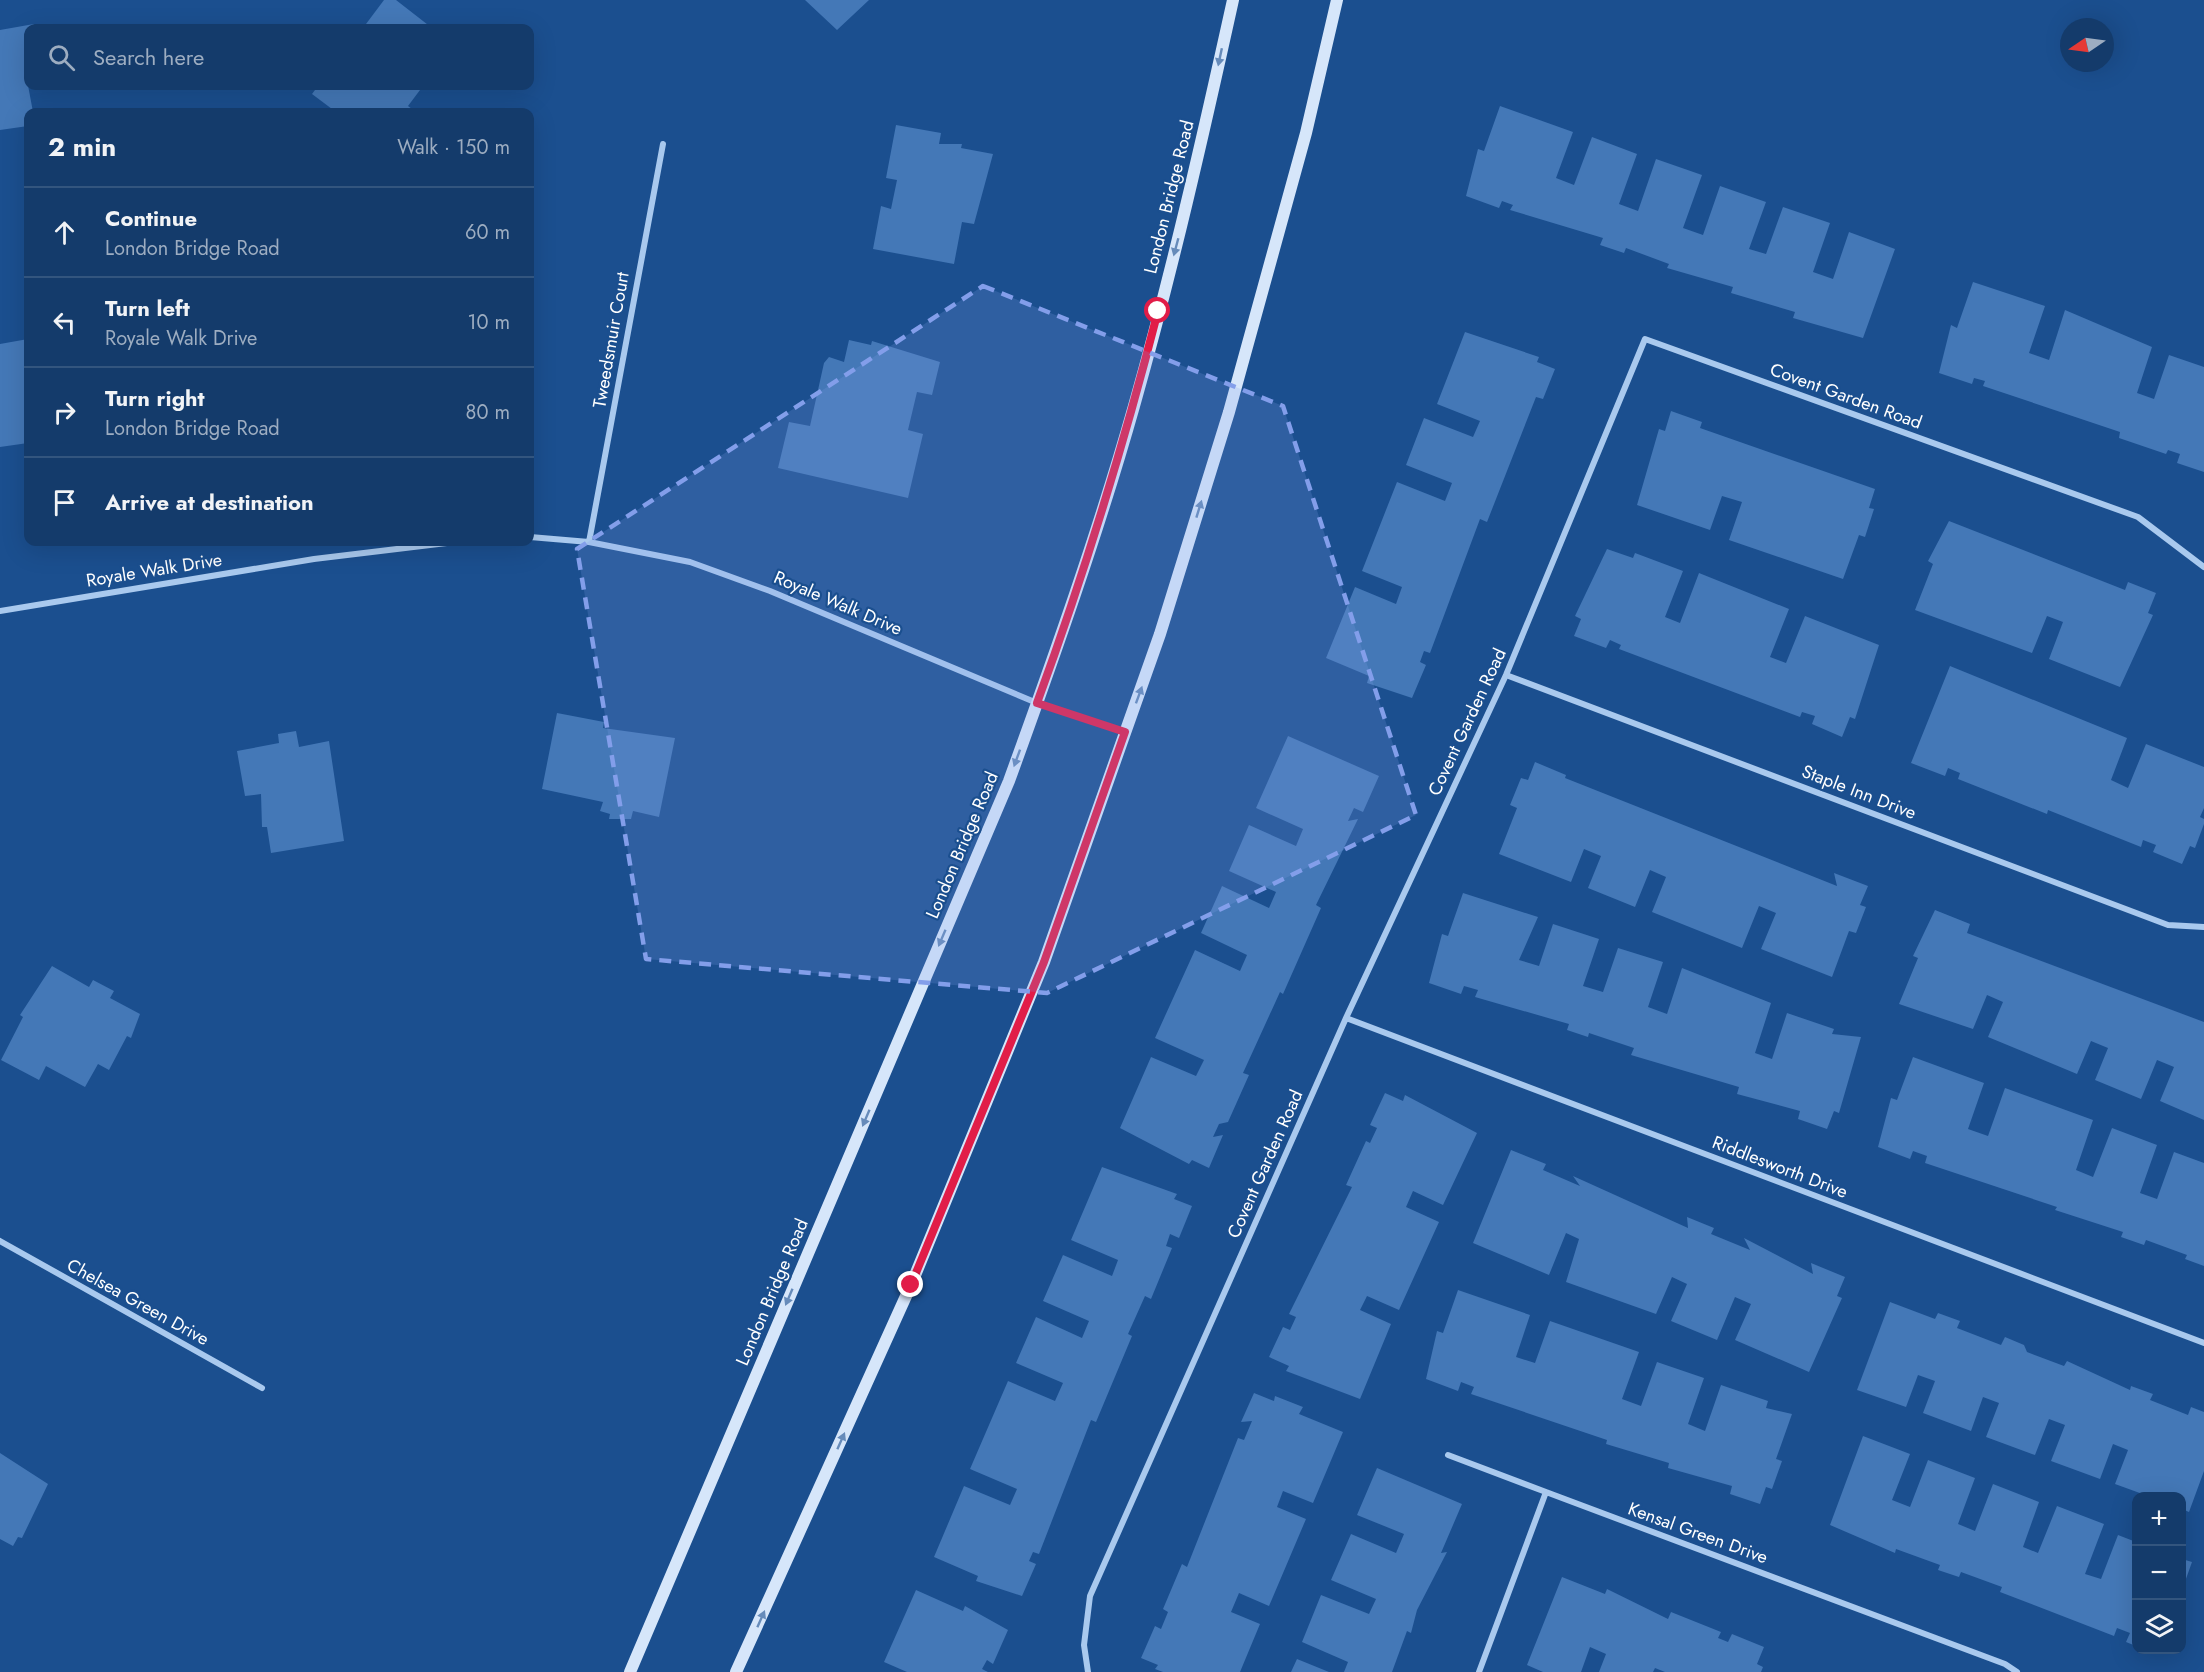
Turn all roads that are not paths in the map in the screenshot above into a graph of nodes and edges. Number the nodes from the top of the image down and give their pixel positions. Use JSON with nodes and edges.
{"nodes":[{"id":1,"x":1233,"y":0,"type":"edge"},
{"id":2,"x":1337,"y":0,"type":"edge"},
{"id":3,"x":663,"y":144,"type":"dead end"},
{"id":4,"x":534,"y":537,"type":"edge"},
{"id":5,"x":589,"y":542,"type":"junction"},
{"id":6,"x":422,"y":546,"type":"edge"},
{"id":7,"x":2204,"y":567,"type":"edge"},
{"id":8,"x":0,"y":611,"type":"edge"},
{"id":9,"x":1506,"y":675,"type":"junction"},
{"id":10,"x":1037,"y":703,"type":"junction"},
{"id":11,"x":1125,"y":732,"type":"junction"},
{"id":12,"x":2204,"y":927,"type":"edge"},
{"id":13,"x":1346,"y":1018,"type":"junction"},
{"id":14,"x":0,"y":1241,"type":"edge"},
{"id":15,"x":2204,"y":1342,"type":"edge"},
{"id":16,"x":262,"y":1388,"type":"dead end"},
{"id":17,"x":1448,"y":1455,"type":"dead end"},
{"id":18,"x":1546,"y":1492,"type":"junction"},
{"id":19,"x":630,"y":1672,"type":"edge"},
{"id":20,"x":736,"y":1672,"type":"edge"},
{"id":21,"x":1088,"y":1672,"type":"edge"},
{"id":22,"x":1479,"y":1672,"type":"edge"},
{"id":23,"x":2017,"y":1672,"type":"edge"}],
"edges":[{"from":1,"to":10,"type":"main road","name":"London Bridge Road","one_way":true},
{"from":11,"to":2,"type":"main road","one_way":true},
{"from":3,"to":5,"type":"street","name":"Tweedsmuir Court"},
{"from":4,"to":5,"type":"street","name":"Royale Walk Drive"},
{"from":5,"to":10,"type":"street","name":"Royale Walk Drive"},
{"from":6,"to":8,"type":"street","name":"Royale Walk Drive"},
{"from":7,"to":9,"type":"street","name":"Covent Garden Road"},
{"from":9,"to":12,"type":"street","name":"Staple Inn Drive"},
{"from":9,"to":13,"type":"street","name":"Covent Garden Road"},
{"from":10,"to":11,"type":"street","name":"Royale Walk Drive"},
{"from":10,"to":19,"type":"main road","name":"London Bridge Road","one_way":true},
{"from":20,"to":11,"type":"main road","one_way":true},
{"from":13,"to":15,"type":"street","name":"Riddlesworth Drive"},
{"from":13,"to":21,"type":"street","name":"Covent Garden Road"},
{"from":14,"to":16,"type":"street","name":"Chelsea Green Drive"},
{"from":17,"to":18,"type":"street","name":"Kensal Green Drive"},
{"from":18,"to":22,"type":"street"},
{"from":18,"to":23,"type":"street","name":"Kensal Green Drive"}]}
